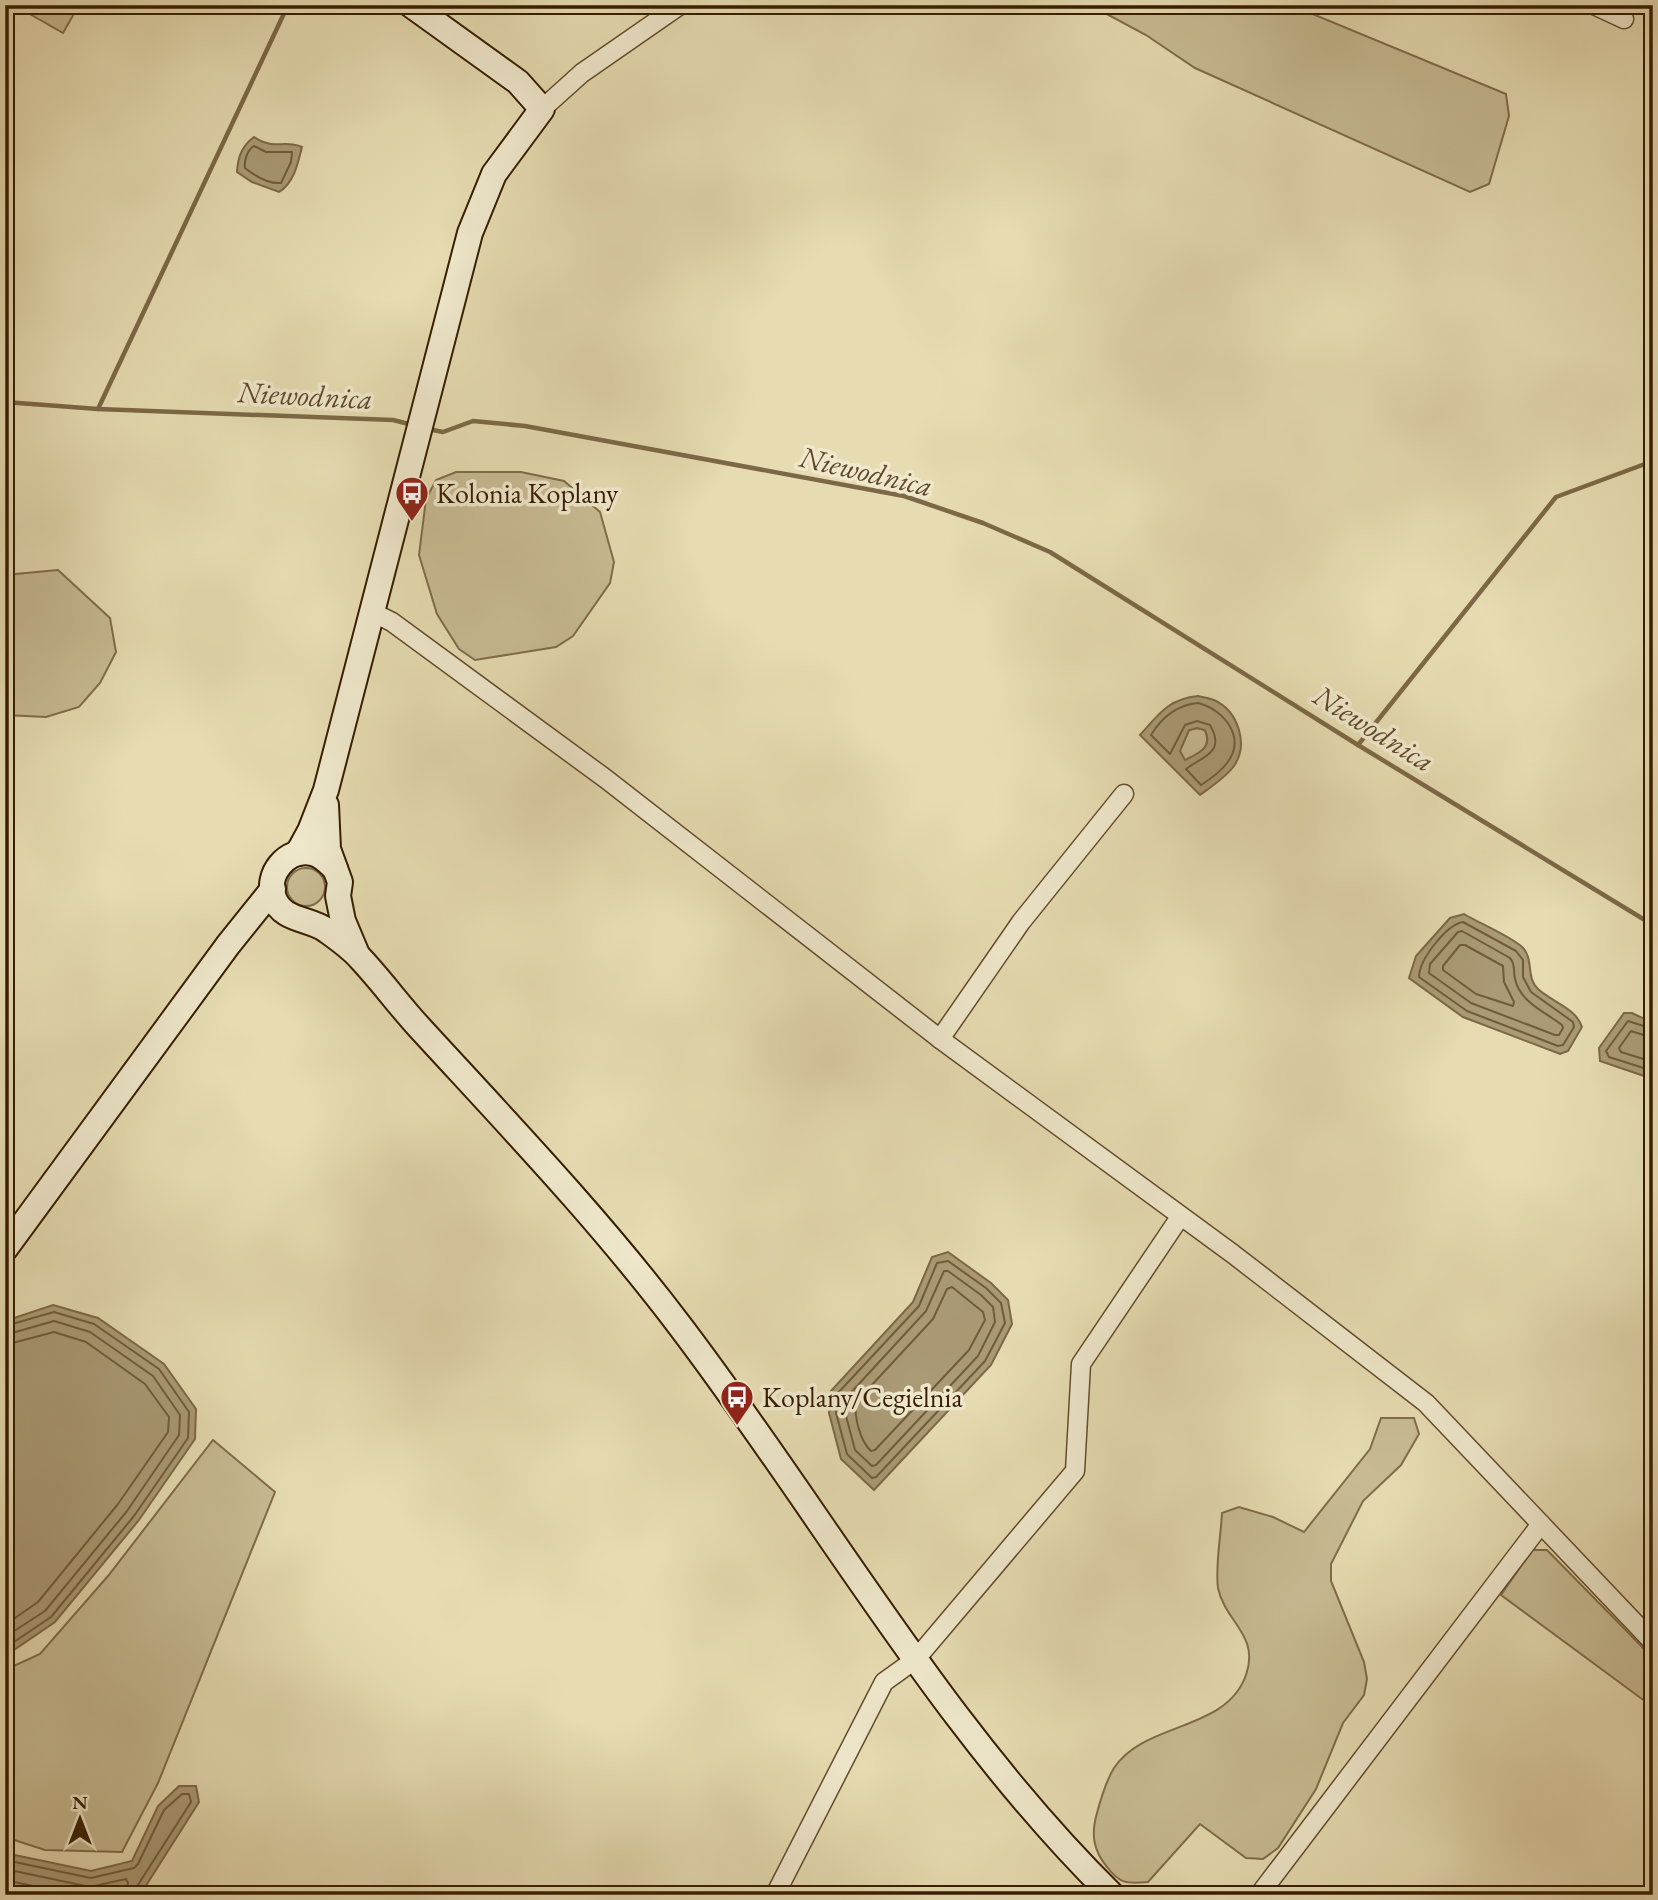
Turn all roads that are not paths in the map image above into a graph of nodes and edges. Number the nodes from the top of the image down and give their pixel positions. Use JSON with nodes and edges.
{"nodes":[{"id":1,"x":411,"y":5,"type":"edge"},
{"id":2,"x":680,"y":5,"type":"edge"},
{"id":3,"x":1594,"y":5,"type":"edge"},
{"id":4,"x":1624,"y":19,"type":"dead end"},
{"id":5,"x":542,"y":109,"type":"junction"},
{"id":6,"x":372,"y":612,"type":"junction"},
{"id":7,"x":326,"y":790,"type":"junction"},
{"id":8,"x":1124,"y":794,"type":"dead end"},
{"id":9,"x":298,"y":853,"type":"junction"},
{"id":10,"x":335,"y":869,"type":"junction"},
{"id":11,"x":272,"y":888,"type":"junction"},
{"id":12,"x":338,"y":896,"type":"junction"},
{"id":13,"x":297,"y":918,"type":"junction"},
{"id":14,"x":228,"y":945,"type":"junction"},
{"id":15,"x":356,"y":954,"type":"junction"},
{"id":16,"x":940,"y":1039,"type":"junction"},
{"id":17,"x":1180,"y":1217,"type":"junction"},
{"id":18,"x":5,"y":1249,"type":"edge"},
{"id":19,"x":1541,"y":1524,"type":"junction"},
{"id":20,"x":1653,"y":1642,"type":"edge"},
{"id":21,"x":916,"y":1659,"type":"junction"},
{"id":22,"x":775,"y":1895,"type":"edge"},
{"id":23,"x":1112,"y":1895,"type":"edge"},
{"id":24,"x":1259,"y":1895,"type":"edge"}],
"edges":[{"from":1,"to":5,"type":"street"},
{"from":2,"to":5,"type":"street"},
{"from":3,"to":4,"type":"street"},
{"from":5,"to":6,"type":"street"},
{"from":6,"to":7,"type":"street"},
{"from":6,"to":16,"type":"street"},
{"from":7,"to":9,"type":"street"},
{"from":7,"to":10,"type":"street"},
{"from":8,"to":16,"type":"street"},
{"from":9,"to":10,"type":"street"},
{"from":9,"to":11,"type":"street"},
{"from":10,"to":12,"type":"street"},
{"from":11,"to":13,"type":"street"},
{"from":11,"to":14,"type":"street"},
{"from":12,"to":13,"type":"street"},
{"from":12,"to":15,"type":"street"},
{"from":13,"to":14,"type":"street"},
{"from":13,"to":15,"type":"street"},
{"from":14,"to":18,"type":"street"},
{"from":15,"to":21,"type":"street"},
{"from":16,"to":17,"type":"street"},
{"from":17,"to":19,"type":"street"},
{"from":17,"to":21,"type":"street"},
{"from":19,"to":20,"type":"street"},
{"from":19,"to":24,"type":"street"},
{"from":21,"to":22,"type":"street"},
{"from":21,"to":23,"type":"street"}]}
